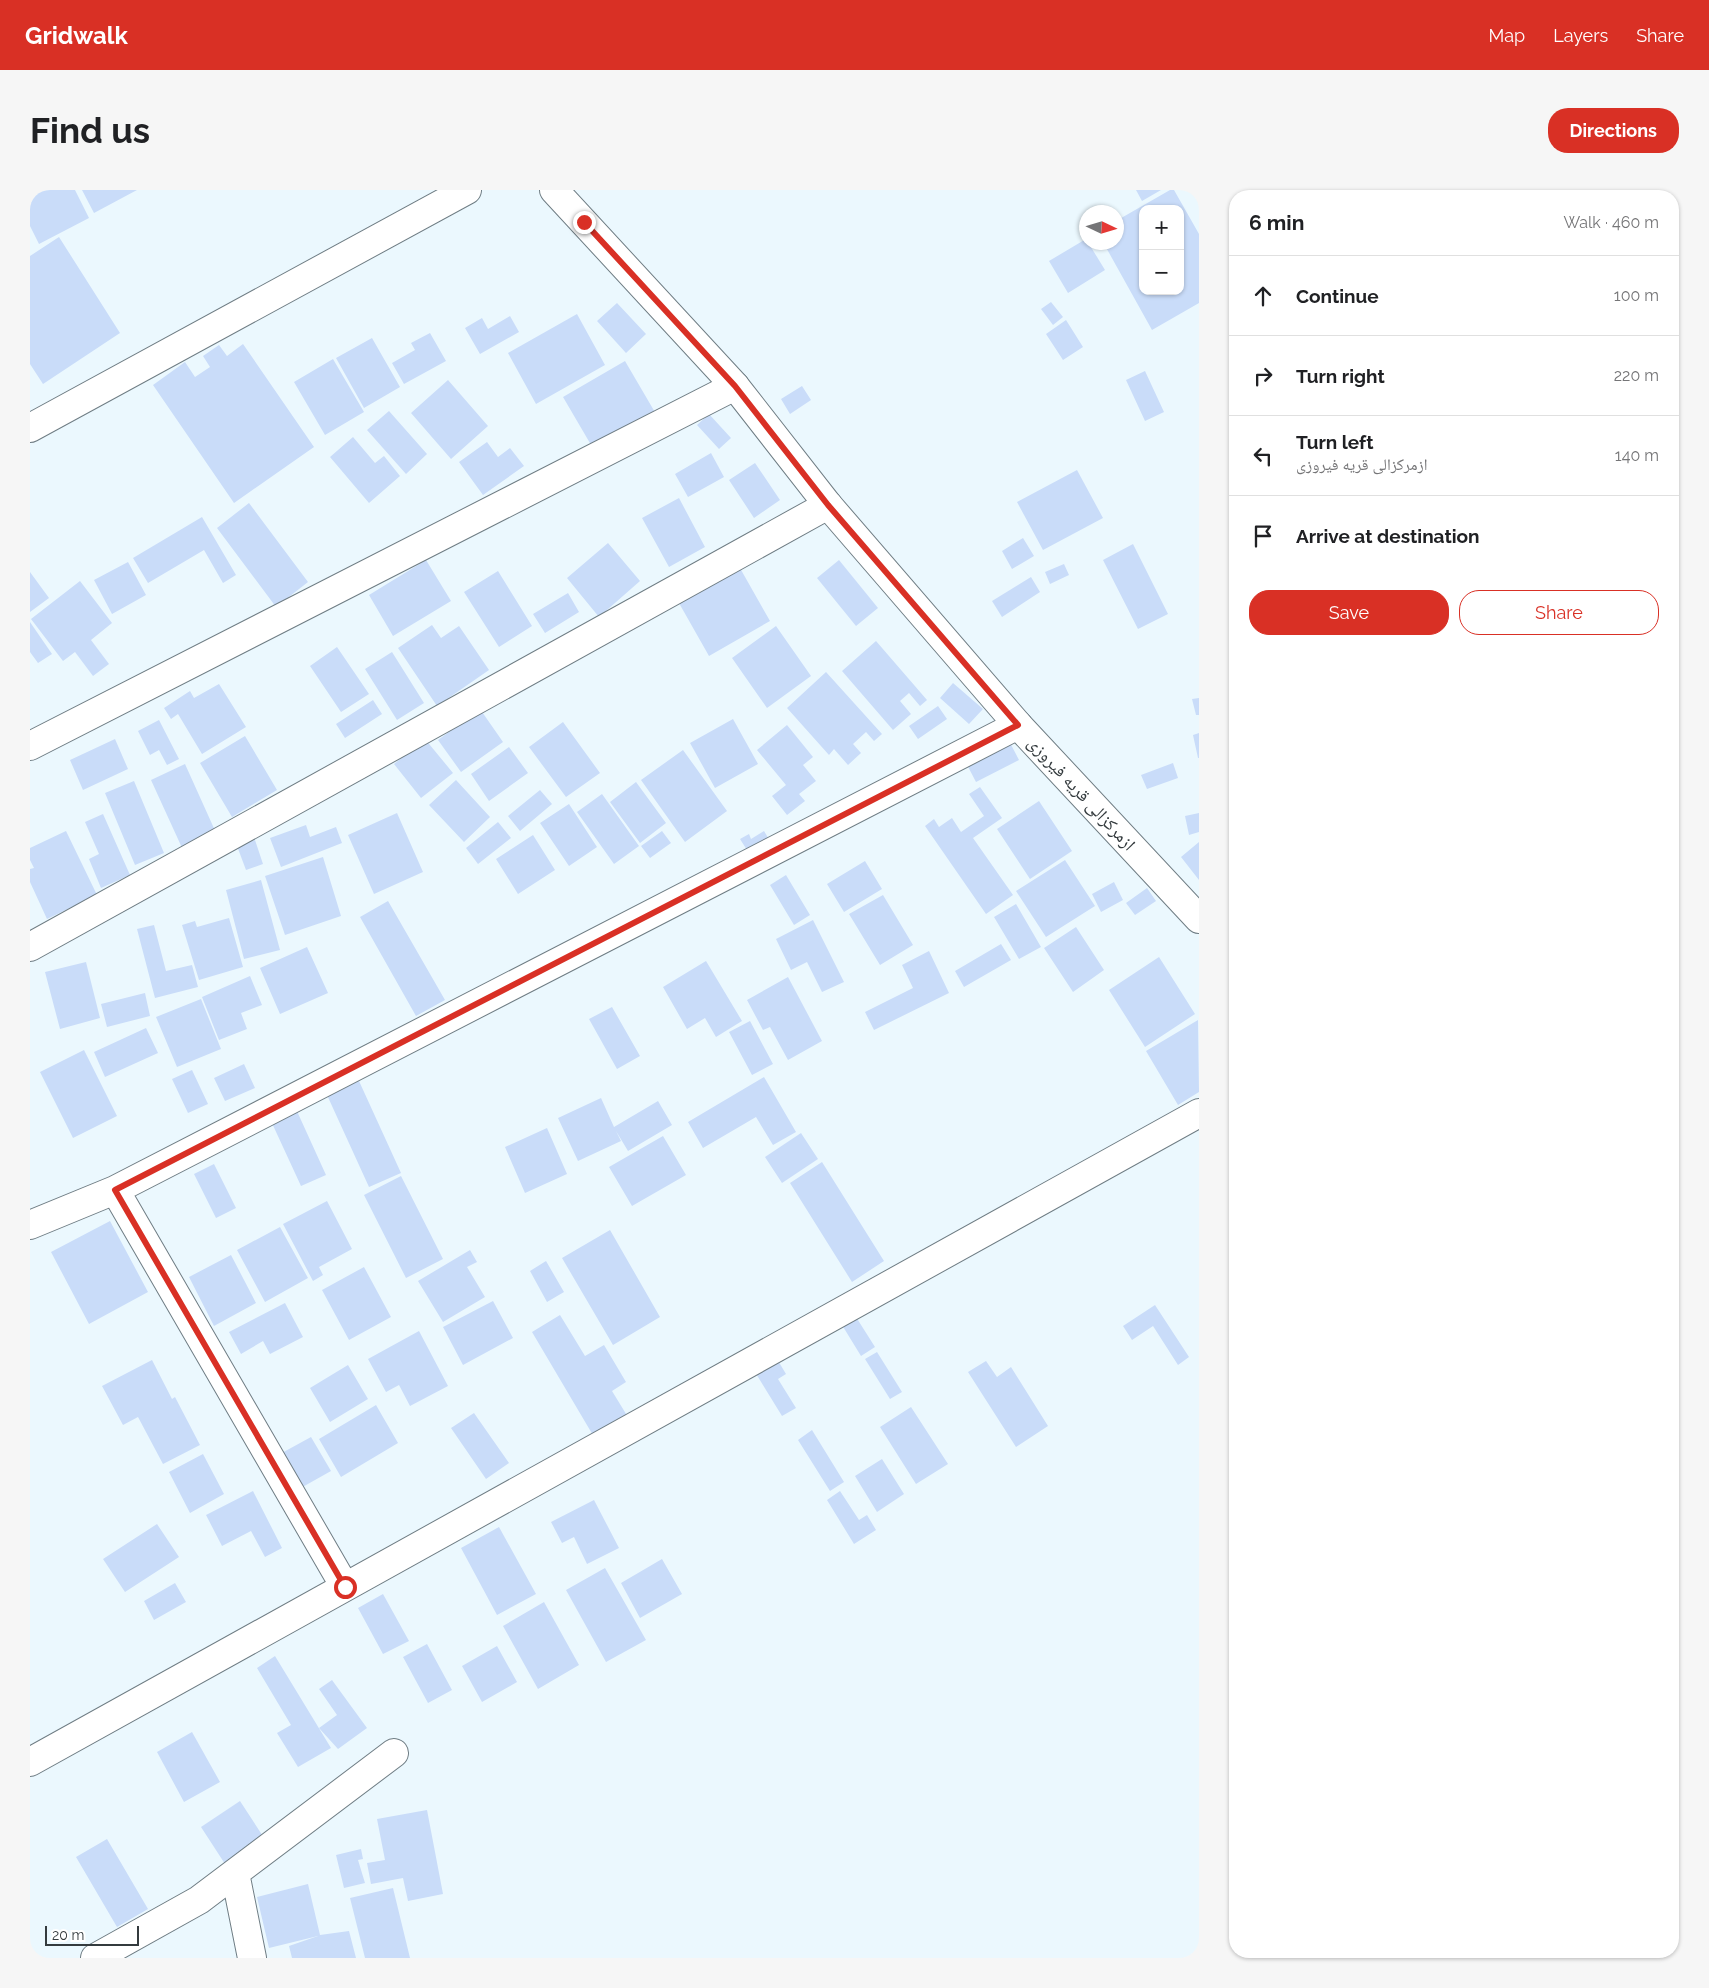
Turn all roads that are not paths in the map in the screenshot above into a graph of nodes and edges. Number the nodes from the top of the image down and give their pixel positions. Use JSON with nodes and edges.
{"nodes":[{"id":1,"x":467,"y":190,"type":"edge"},
{"id":2,"x":554,"y":190,"type":"edge"},
{"id":3,"x":735,"y":386,"type":"junction"},
{"id":4,"x":30,"y":428,"type":"edge"},
{"id":5,"x":828,"y":505,"type":"junction"},
{"id":6,"x":1018,"y":725,"type":"junction"},
{"id":7,"x":30,"y":746,"type":"edge"},
{"id":8,"x":1199,"y":919,"type":"edge"},
{"id":9,"x":30,"y":947,"type":"edge"},
{"id":10,"x":1199,"y":1113,"type":"edge"},
{"id":11,"x":115,"y":1190,"type":"junction"},
{"id":12,"x":34,"y":1223,"type":"edge"},
{"id":13,"x":345,"y":1587,"type":"junction"},
{"id":14,"x":394,"y":1753,"type":"dead end"},
{"id":15,"x":30,"y":1762,"type":"edge"},
{"id":16,"x":235,"y":1873,"type":"junction"},
{"id":17,"x":95,"y":1958,"type":"edge"},
{"id":18,"x":252,"y":1958,"type":"edge"}],
"edges":[{"from":1,"to":4,"type":"street"},
{"from":2,"to":3,"type":"street","name":"ازمرکزالی قریه فیروزی"},
{"from":3,"to":5,"type":"street","name":"ازمرکزالی قریه فیروزی"},
{"from":3,"to":7,"type":"street"},
{"from":5,"to":6,"type":"street","name":"ازمرکزالی قریه فیروزی"},
{"from":5,"to":9,"type":"street"},
{"from":6,"to":8,"type":"street","name":"ازمرکزالی قریه فیروزی"},
{"from":6,"to":11,"type":"street"},
{"from":10,"to":13,"type":"street"},
{"from":11,"to":12,"type":"street"},
{"from":11,"to":13,"type":"street"},
{"from":13,"to":15,"type":"street"},
{"from":14,"to":16,"type":"street"},
{"from":16,"to":17,"type":"street"},
{"from":16,"to":18,"type":"street"}]}
